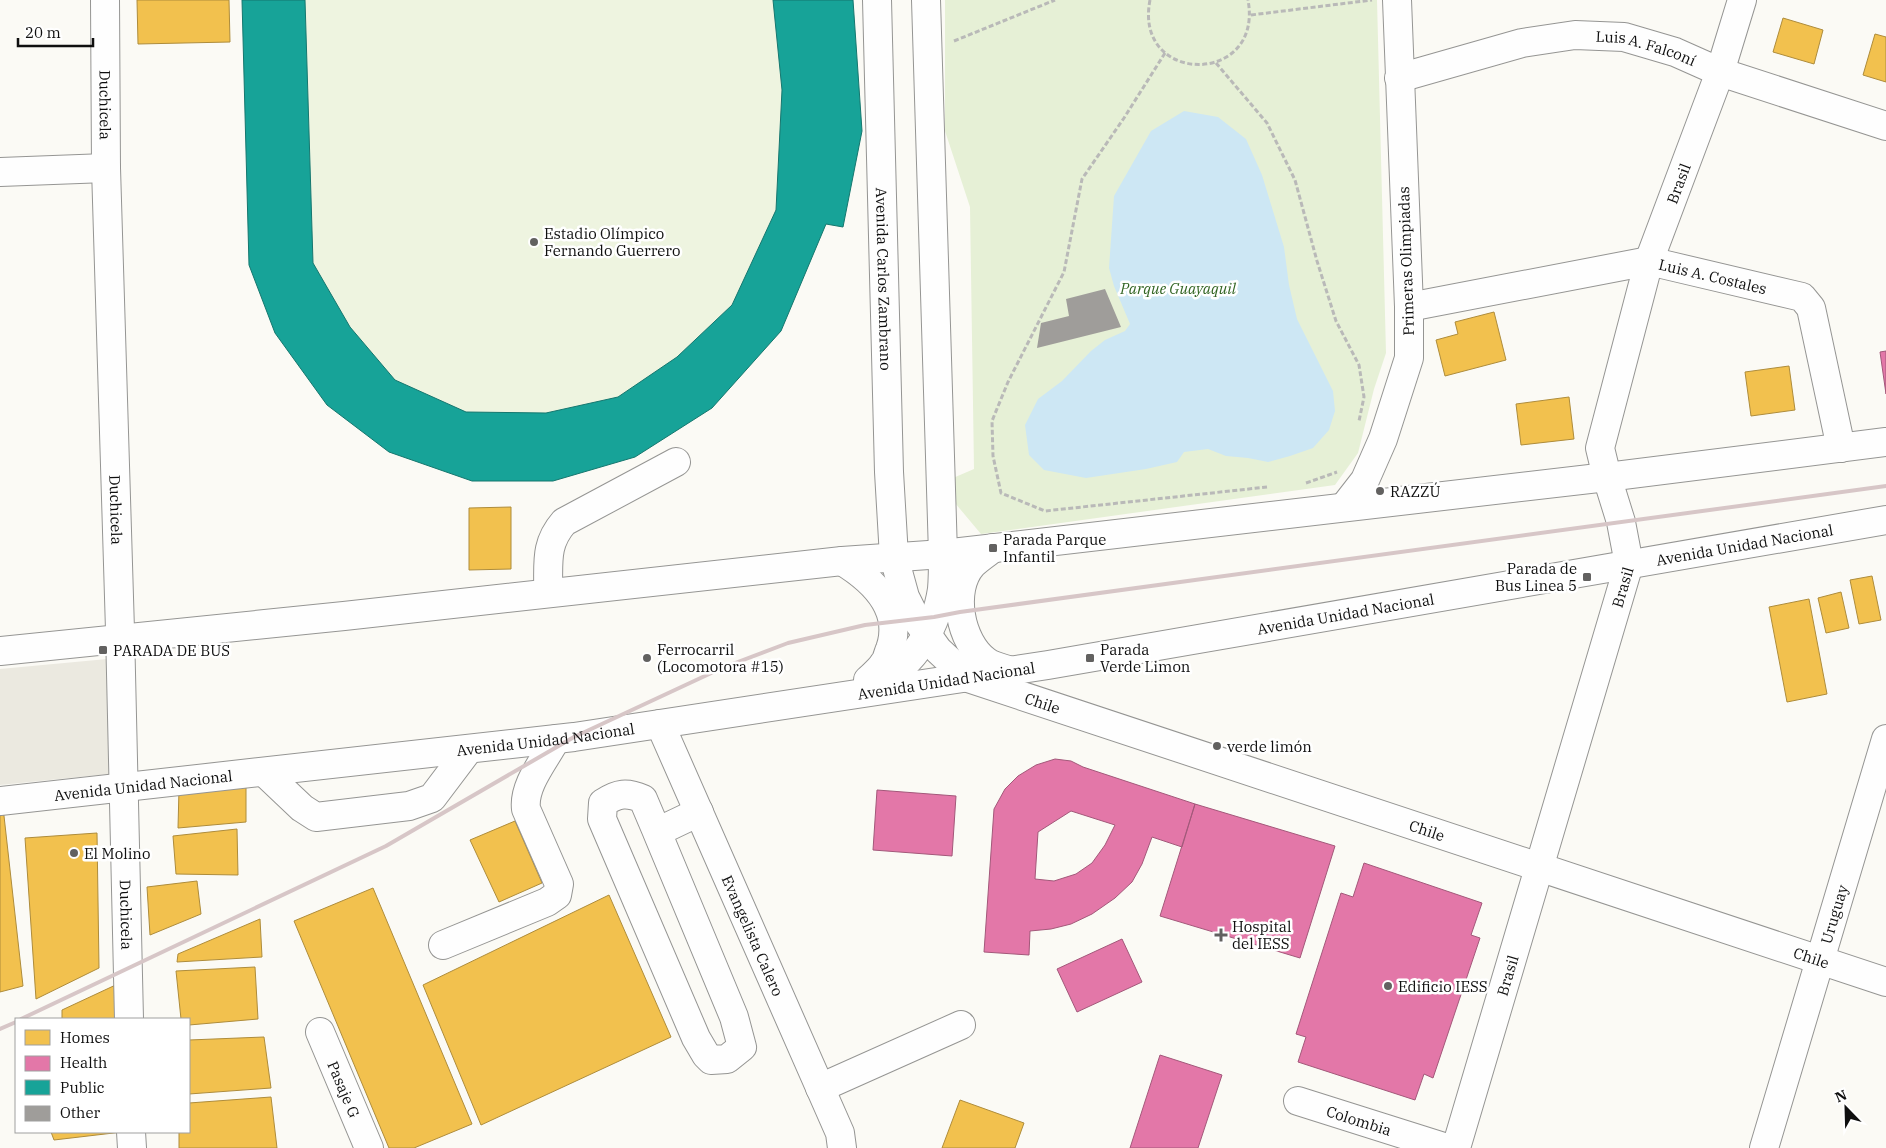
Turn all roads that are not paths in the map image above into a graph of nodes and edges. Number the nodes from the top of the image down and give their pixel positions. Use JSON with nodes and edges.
{"nodes":[{"id":1,"x":106,"y":0,"type":"edge"},
{"id":2,"x":877,"y":0,"type":"edge"},
{"id":3,"x":926,"y":0,"type":"edge"},
{"id":4,"x":1397,"y":0,"type":"edge"},
{"id":5,"x":1742,"y":0,"type":"edge"},
{"id":6,"x":1720,"y":72,"type":"junction"},
{"id":7,"x":1400,"y":78,"type":"junction"},
{"id":8,"x":1886,"y":126,"type":"edge"},
{"id":9,"x":106,"y":168,"type":"junction"},
{"id":10,"x":0,"y":172,"type":"edge"},
{"id":11,"x":1649,"y":262,"type":"junction"},
{"id":12,"x":1409,"y":307,"type":"junction"},
{"id":13,"x":1886,"y":442,"type":"edge"},
{"id":14,"x":1841,"y":448,"type":"junction"},
{"id":15,"x":676,"y":462,"type":"dead end"},
{"id":16,"x":1607,"y":477,"type":"junction"},
{"id":17,"x":1344,"y":507,"type":"junction"},
{"id":18,"x":1886,"y":520,"type":"edge"},
{"id":19,"x":993,"y":548,"type":"junction"},
{"id":20,"x":943,"y":554,"type":"junction"},
{"id":21,"x":894,"y":557,"type":"junction"},
{"id":22,"x":842,"y":562,"type":"junction"},
{"id":23,"x":1629,"y":564,"type":"junction"},
{"id":24,"x":548,"y":593,"type":"junction"},
{"id":25,"x":927,"y":636,"type":"junction"},
{"id":26,"x":120,"y":638,"type":"junction"},
{"id":27,"x":0,"y":651,"type":"edge"},
{"id":28,"x":1011,"y":671,"type":"junction"},
{"id":29,"x":968,"y":678,"type":"junction"},
{"id":30,"x":831,"y":698,"type":"junction"},
{"id":31,"x":660,"y":724,"type":"junction"},
{"id":32,"x":556,"y":739,"type":"junction"},
{"id":33,"x":1886,"y":739,"type":"edge"},
{"id":34,"x":469,"y":749,"type":"junction"},
{"id":35,"x":264,"y":772,"type":"junction"},
{"id":36,"x":122,"y":787,"type":"junction"},
{"id":37,"x":0,"y":801,"type":"edge"},
{"id":38,"x":699,"y":812,"type":"junction"},
{"id":39,"x":657,"y":832,"type":"junction"},
{"id":40,"x":1538,"y":867,"type":"junction"},
{"id":41,"x":443,"y":945,"type":"dead end"},
{"id":42,"x":1820,"y":961,"type":"junction"},
{"id":43,"x":1886,"y":982,"type":"edge"},
{"id":44,"x":129,"y":1018,"type":"edge"},
{"id":45,"x":961,"y":1025,"type":"dead end"},
{"id":46,"x":320,"y":1032,"type":"dead end"},
{"id":47,"x":820,"y":1088,"type":"junction"},
{"id":48,"x":1298,"y":1102,"type":"dead end"},
{"id":49,"x":131,"y":1133,"type":"edge"},
{"id":50,"x":132,"y":1148,"type":"edge"},
{"id":51,"x":369,"y":1148,"type":"edge"},
{"id":52,"x":842,"y":1148,"type":"edge"},
{"id":53,"x":1447,"y":1148,"type":"edge"},
{"id":54,"x":1456,"y":1148,"type":"edge"},
{"id":55,"x":1764,"y":1148,"type":"edge"}],
"edges":[{"from":1,"to":9,"type":"street","name":"Duchicela"},
{"from":2,"to":21,"type":"street","name":"Avenida Carlos Zambrano"},
{"from":3,"to":20,"type":"street"},
{"from":4,"to":7,"type":"street","name":"Primeras Olimpiadas"},
{"from":5,"to":6,"type":"street","name":"Brasil"},
{"from":6,"to":7,"type":"street","name":"Luis A. Falconí"},
{"from":6,"to":8,"type":"street","name":"Luis A. Falconí"},
{"from":6,"to":11,"type":"street","name":"Brasil"},
{"from":7,"to":12,"type":"street","name":"Primeras Olimpiadas"},
{"from":9,"to":10,"type":"street"},
{"from":9,"to":26,"type":"street","name":"Duchicela"},
{"from":11,"to":12,"type":"street","name":"Luis A. Costales"},
{"from":11,"to":14,"type":"street","name":"Luis A. Costales"},
{"from":11,"to":16,"type":"street","name":"Brasil"},
{"from":12,"to":17,"type":"street","name":"Primeras Olimpiadas"},
{"from":13,"to":14,"type":"street"},
{"from":14,"to":16,"type":"street"},
{"from":15,"to":24,"type":"street"},
{"from":16,"to":17,"type":"street"},
{"from":16,"to":23,"type":"street","name":"Brasil"},
{"from":17,"to":19,"type":"street"},
{"from":18,"to":23,"type":"street","name":"Avenida Unidad Nacional"},
{"from":19,"to":20,"type":"street"},
{"from":19,"to":28,"type":"street"},
{"from":20,"to":21,"type":"street"},
{"from":20,"to":25,"type":"street"},
{"from":21,"to":22,"type":"street"},
{"from":21,"to":25,"type":"street","name":"Avenida Carlos Zambrano"},
{"from":22,"to":24,"type":"street"},
{"from":22,"to":30,"type":"street"},
{"from":23,"to":28,"type":"street","name":"Avenida Unidad Nacional"},
{"from":23,"to":40,"type":"street","name":"Brasil"},
{"from":24,"to":26,"type":"street"},
{"from":25,"to":29,"type":"street","name":"Avenida Carlos Zambrano"},
{"from":25,"to":30,"type":"street"},
{"from":26,"to":27,"type":"street"},
{"from":26,"to":36,"type":"street","name":"Duchicela"},
{"from":28,"to":29,"type":"street","name":"Avenida Unidad Nacional"},
{"from":29,"to":30,"type":"street","name":"Avenida Unidad Nacional"},
{"from":29,"to":40,"type":"street","name":"Chile"},
{"from":30,"to":31,"type":"street","name":"Avenida Unidad Nacional"},
{"from":31,"to":32,"type":"street","name":"Avenida Unidad Nacional"},
{"from":31,"to":38,"type":"street","name":"Evangelista Calero"},
{"from":32,"to":34,"type":"street","name":"Avenida Unidad Nacional"},
{"from":32,"to":41,"type":"street"},
{"from":33,"to":42,"type":"street","name":"Uruguay"},
{"from":34,"to":35,"type":"street","name":"Avenida Unidad Nacional"},
{"from":34,"to":35,"type":"street"},
{"from":35,"to":36,"type":"street","name":"Avenida Unidad Nacional"},
{"from":36,"to":37,"type":"street","name":"Avenida Unidad Nacional"},
{"from":36,"to":44,"type":"street","name":"Duchicela"},
{"from":38,"to":39,"type":"street"},
{"from":38,"to":47,"type":"street","name":"Evangelista Calero"},
{"from":39,"to":39,"type":"street"},
{"from":40,"to":42,"type":"street","name":"Chile"},
{"from":40,"to":54,"type":"street","name":"Brasil"},
{"from":42,"to":43,"type":"street","name":"Chile"},
{"from":42,"to":55,"type":"street","name":"Uruguay"},
{"from":45,"to":47,"type":"street"},
{"from":46,"to":51,"type":"street","name":"Pasaje G"},
{"from":47,"to":52,"type":"street","name":"Evangelista Calero"},
{"from":48,"to":53,"type":"street","name":"Colombia"},
{"from":49,"to":50,"type":"street"}]}
